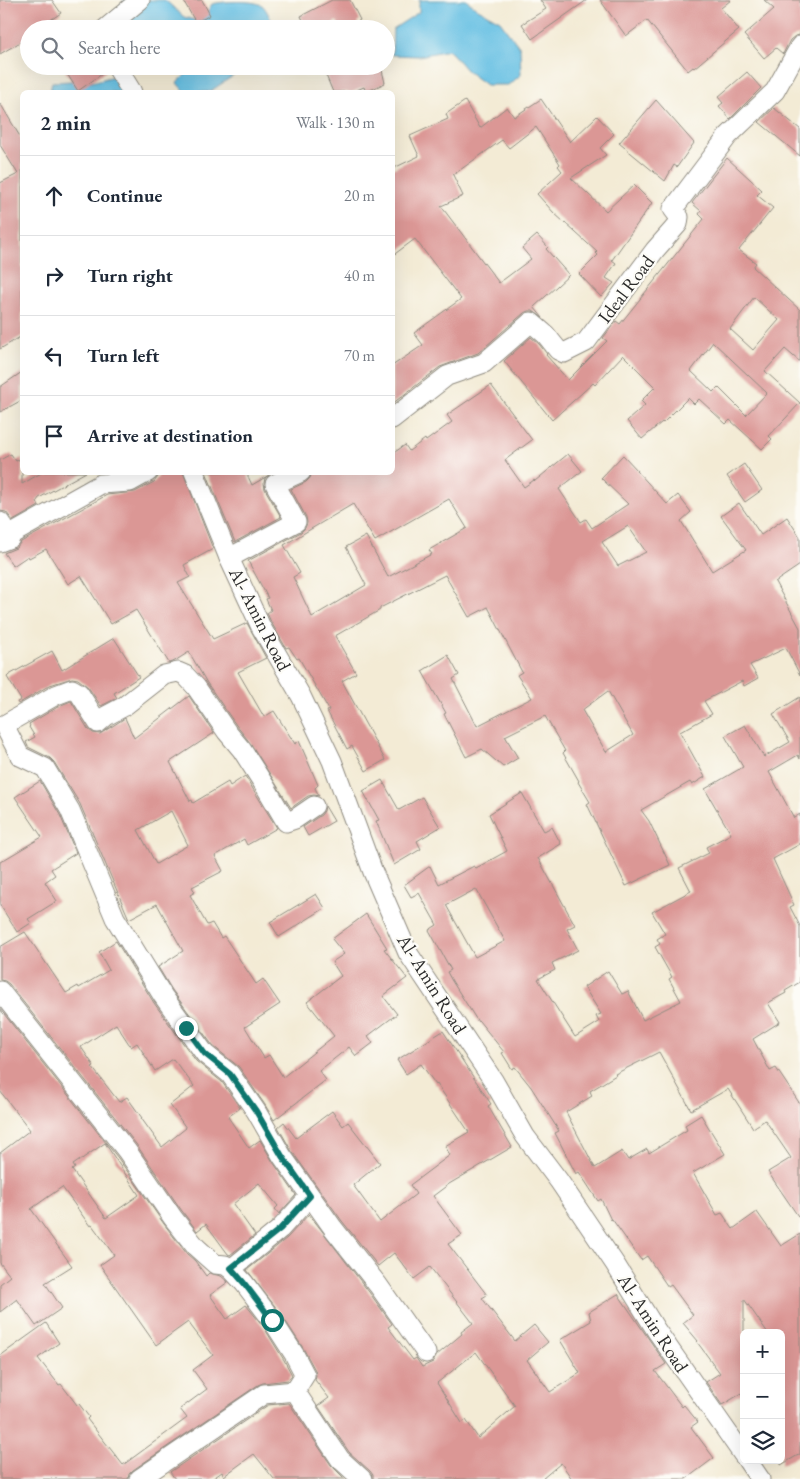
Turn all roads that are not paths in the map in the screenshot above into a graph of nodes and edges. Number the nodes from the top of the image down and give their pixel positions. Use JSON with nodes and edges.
{"nodes":[{"id":1,"x":140,"y":0,"type":"edge"},
{"id":2,"x":117,"y":20,"type":"edge"},
{"id":3,"x":800,"y":46,"type":"edge"},
{"id":4,"x":122,"y":75,"type":"edge"},
{"id":5,"x":131,"y":90,"type":"edge"},
{"id":6,"x":395,"y":417,"type":"edge"},
{"id":7,"x":143,"y":475,"type":"edge"},
{"id":8,"x":195,"y":475,"type":"edge"},
{"id":9,"x":294,"y":475,"type":"edge"},
{"id":10,"x":0,"y":522,"type":"edge"},
{"id":11,"x":5,"y":540,"type":"edge"},
{"id":12,"x":229,"y":558,"type":"junction"},
{"id":13,"x":314,"y":806,"type":"dead end"},
{"id":14,"x":0,"y":991,"type":"edge"},
{"id":15,"x":310,"y":1196,"type":"junction"},
{"id":16,"x":231,"y":1268,"type":"junction"},
{"id":17,"x":426,"y":1353,"type":"dead end"},
{"id":18,"x":295,"y":1391,"type":"junction"},
{"id":19,"x":740,"y":1450,"type":"edge"},
{"id":20,"x":750,"y":1464,"type":"edge"},
{"id":21,"x":139,"y":1479,"type":"edge"},
{"id":22,"x":362,"y":1479,"type":"edge"},
{"id":23,"x":760,"y":1479,"type":"edge"}],
"edges":[{"from":1,"to":2,"type":"street"},
{"from":3,"to":6,"type":"street","name":"Ideal Road"},
{"from":4,"to":5,"type":"street"},
{"from":7,"to":11,"type":"street"},
{"from":8,"to":12,"type":"street","name":"Al- Amin Road"},
{"from":9,"to":12,"type":"street"},
{"from":10,"to":11,"type":"street"},
{"from":12,"to":19,"type":"street","name":"Al- Amin Road"},
{"from":13,"to":15,"type":"street"},
{"from":14,"to":16,"type":"street"},
{"from":15,"to":16,"type":"street"},
{"from":15,"to":17,"type":"street"},
{"from":16,"to":18,"type":"street"},
{"from":18,"to":21,"type":"street"},
{"from":18,"to":22,"type":"street"},
{"from":20,"to":23,"type":"street"}]}
